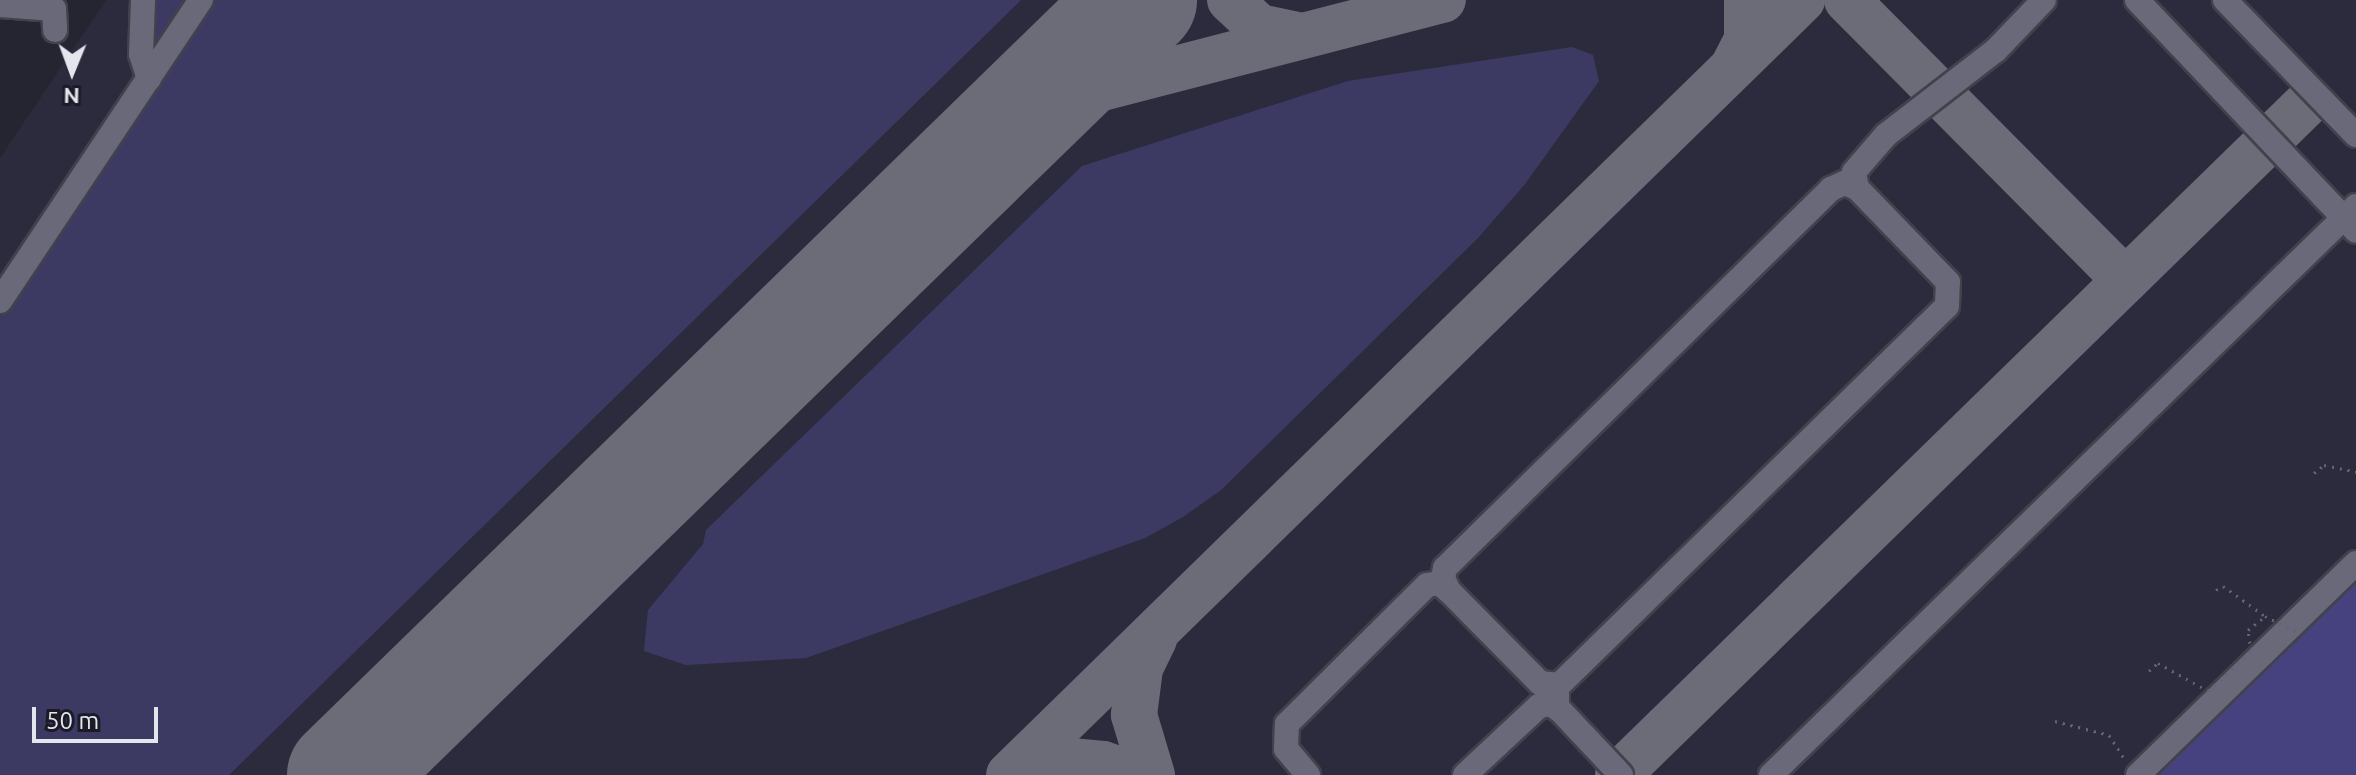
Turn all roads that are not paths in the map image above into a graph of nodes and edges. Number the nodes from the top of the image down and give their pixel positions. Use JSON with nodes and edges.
{"nodes":[{"id":1,"x":143,"y":0,"type":"edge"},
{"id":2,"x":201,"y":0,"type":"edge"},
{"id":3,"x":2044,"y":0,"type":"edge"},
{"id":4,"x":2137,"y":0,"type":"edge"},
{"id":5,"x":2225,"y":0,"type":"edge"},
{"id":6,"x":0,"y":5,"type":"edge"},
{"id":7,"x":55,"y":30,"type":"dead end"},
{"id":8,"x":149,"y":79,"type":"junction"},
{"id":9,"x":2356,"y":135,"type":"edge"},
{"id":10,"x":1857,"y":188,"type":"junction"},
{"id":11,"x":2352,"y":219,"type":"edge"},
{"id":12,"x":0,"y":301,"type":"edge"},
{"id":13,"x":2356,"y":563,"type":"edge"},
{"id":14,"x":1449,"y":591,"type":"junction"},
{"id":15,"x":1550,"y":684,"type":"junction"},
{"id":16,"x":1548,"y":709,"type":"junction"},
{"id":17,"x":2133,"y":770,"type":"edge"},
{"id":18,"x":1308,"y":775,"type":"edge"},
{"id":19,"x":1465,"y":775,"type":"edge"},
{"id":20,"x":1621,"y":775,"type":"edge"},
{"id":21,"x":1771,"y":775,"type":"edge"}],
"edges":[{"from":1,"to":8,"type":"street"},
{"from":2,"to":8,"type":"street"},
{"from":3,"to":10,"type":"street"},
{"from":4,"to":11,"type":"street"},
{"from":5,"to":9,"type":"street"},
{"from":6,"to":7,"type":"street"},
{"from":8,"to":12,"type":"street"},
{"from":10,"to":14,"type":"street"},
{"from":10,"to":15,"type":"street"},
{"from":11,"to":21,"type":"street"},
{"from":13,"to":17,"type":"street"},
{"from":14,"to":15,"type":"street"},
{"from":14,"to":18,"type":"street"},
{"from":15,"to":16,"type":"street"},
{"from":16,"to":19,"type":"street"},
{"from":16,"to":20,"type":"street"}]}
